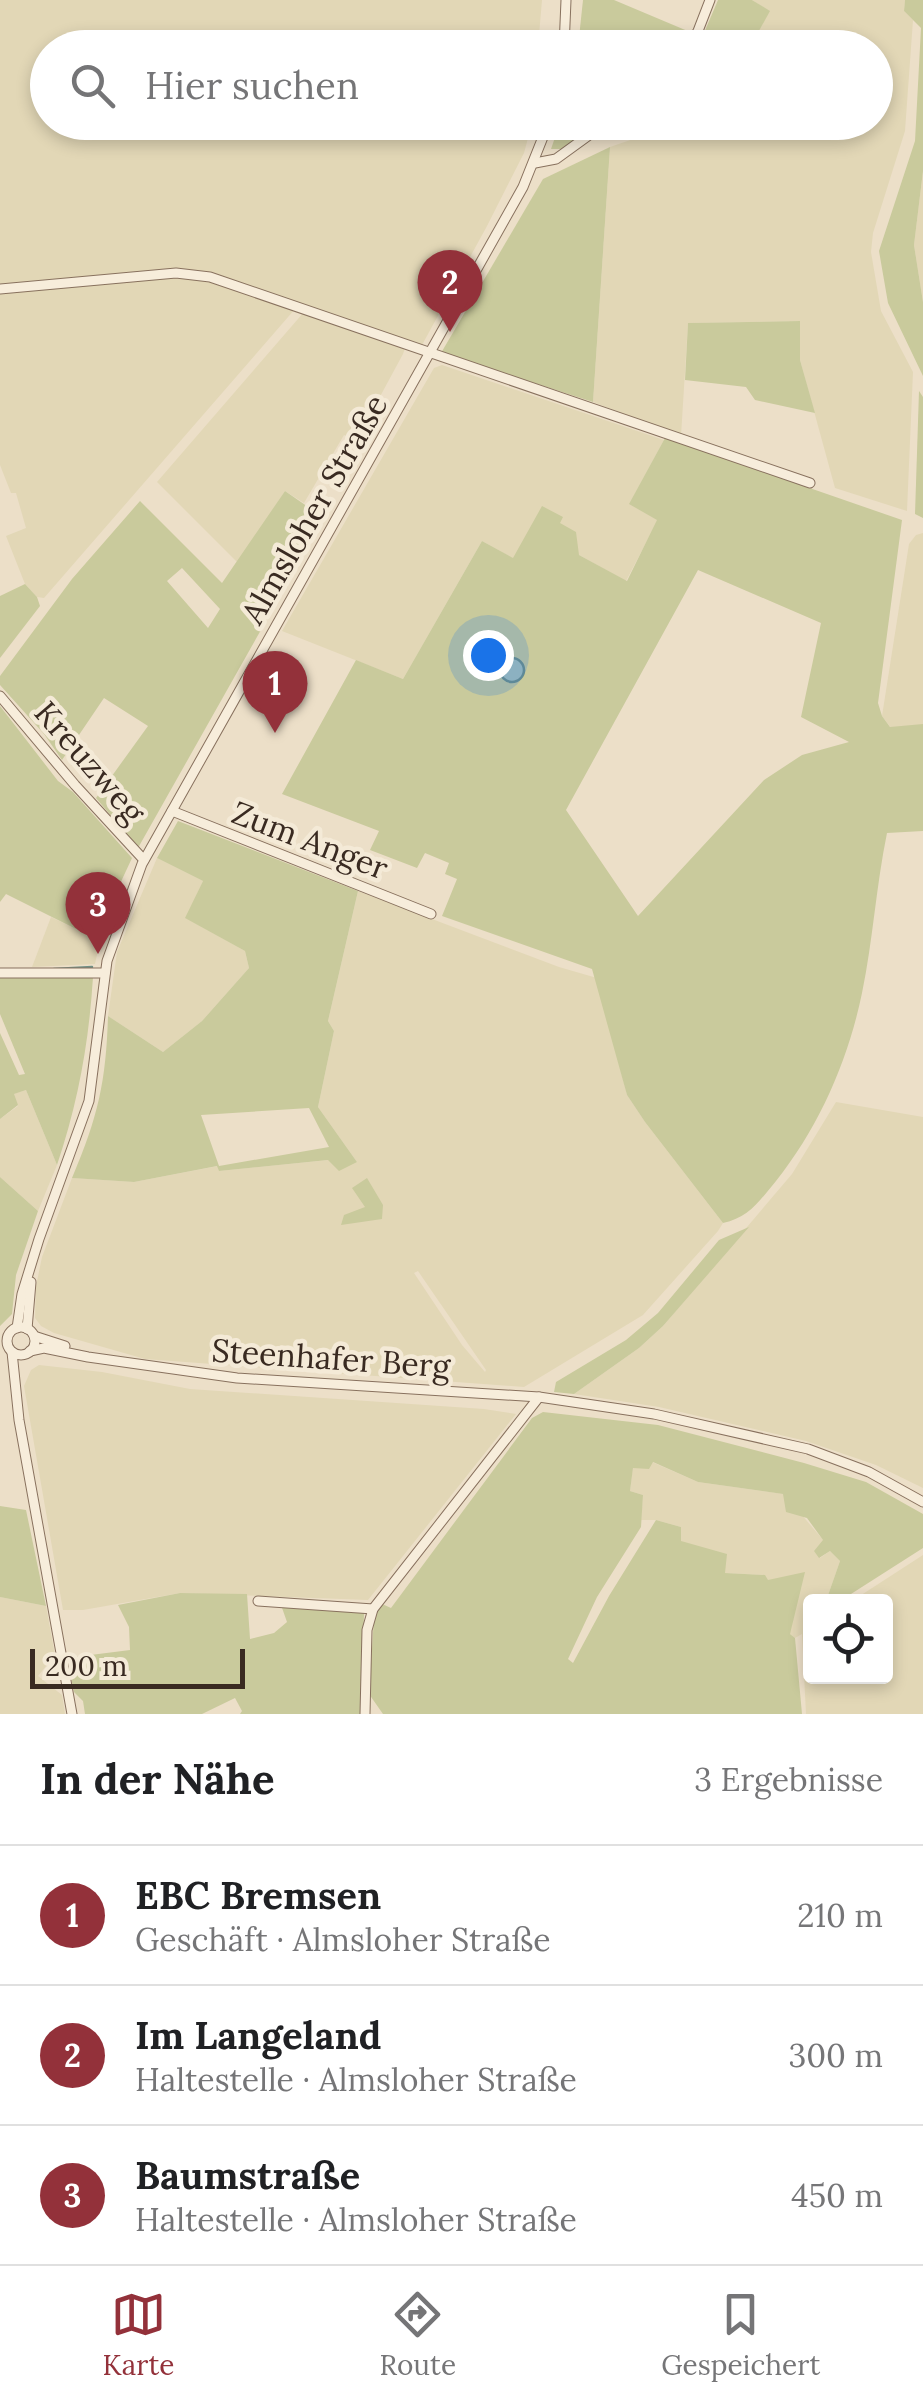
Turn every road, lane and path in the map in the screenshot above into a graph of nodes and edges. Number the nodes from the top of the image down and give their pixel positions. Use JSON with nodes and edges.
{"nodes":[{"id":1,"x":566,"y":0,"type":"edge"},
{"id":2,"x":710,"y":0,"type":"edge"},
{"id":3,"x":565,"y":30,"type":"edge"},
{"id":4,"x":696,"y":30,"type":"edge"},
{"id":5,"x":543,"y":140,"type":"edge"},
{"id":6,"x":583,"y":140,"type":"edge"},
{"id":7,"x":535,"y":162,"type":"junction"},
{"id":8,"x":0,"y":289,"type":"edge"},
{"id":9,"x":430,"y":354,"type":"junction"},
{"id":10,"x":810,"y":483,"type":"dead end"},
{"id":11,"x":0,"y":696,"type":"edge"},
{"id":12,"x":172,"y":812,"type":"junction"},
{"id":13,"x":144,"y":860,"type":"junction"},
{"id":14,"x":431,"y":914,"type":"dead end"},
{"id":15,"x":0,"y":973,"type":"edge"},
{"id":16,"x":105,"y":974,"type":"junction"},
{"id":17,"x":17,"y":1332,"type":"edge"},
{"id":18,"x":6,"y":1346,"type":"edge"},
{"id":19,"x":27,"y":1353,"type":"junction"},
{"id":20,"x":120,"y":1362,"type":"junction"},
{"id":21,"x":14,"y":1387,"type":"junction"},
{"id":22,"x":539,"y":1397,"type":"junction"},
{"id":23,"x":923,"y":1502,"type":"edge"},
{"id":24,"x":258,"y":1600,"type":"dead end"},
{"id":25,"x":373,"y":1608,"type":"junction"},
{"id":26,"x":72,"y":1714,"type":"edge"},
{"id":27,"x":364,"y":1714,"type":"edge"}],
"edges":[{"from":1,"to":3,"type":"street"},
{"from":2,"to":4,"type":"street"},
{"from":5,"to":7,"type":"street","name":"Almsloher Straße"},
{"from":6,"to":7,"type":"street"},
{"from":7,"to":9,"type":"street","name":"Almsloher Straße"},
{"from":8,"to":9,"type":"street"},
{"from":9,"to":10,"type":"street"},
{"from":9,"to":12,"type":"street","name":"Almsloher Straße"},
{"from":11,"to":13,"type":"street","name":"Kreuzweg"},
{"from":12,"to":13,"type":"street","name":"Almsloher Straße"},
{"from":12,"to":14,"type":"street","name":"Zum Anger"},
{"from":13,"to":16,"type":"street","name":"Almsloher Straße"},
{"from":15,"to":16,"type":"street"},
{"from":16,"to":17,"type":"street","name":"Almsloher Straße"},
{"from":17,"to":18,"type":"street"},
{"from":17,"to":19,"type":"street"},
{"from":17,"to":20,"type":"street","name":"Steenhafer Berg"},
{"from":18,"to":19,"type":"street","name":"Steenhafer Berg"},
{"from":18,"to":21,"type":"street"},
{"from":19,"to":20,"type":"street","name":"Steenhafer Berg"},
{"from":19,"to":21,"type":"street"},
{"from":20,"to":22,"type":"street","name":"Steenhafer Berg"},
{"from":21,"to":26,"type":"street"},
{"from":22,"to":23,"type":"street","name":"Steenhafer Berg"},
{"from":22,"to":25,"type":"street"},
{"from":24,"to":25,"type":"street"},
{"from":25,"to":27,"type":"street"}]}
